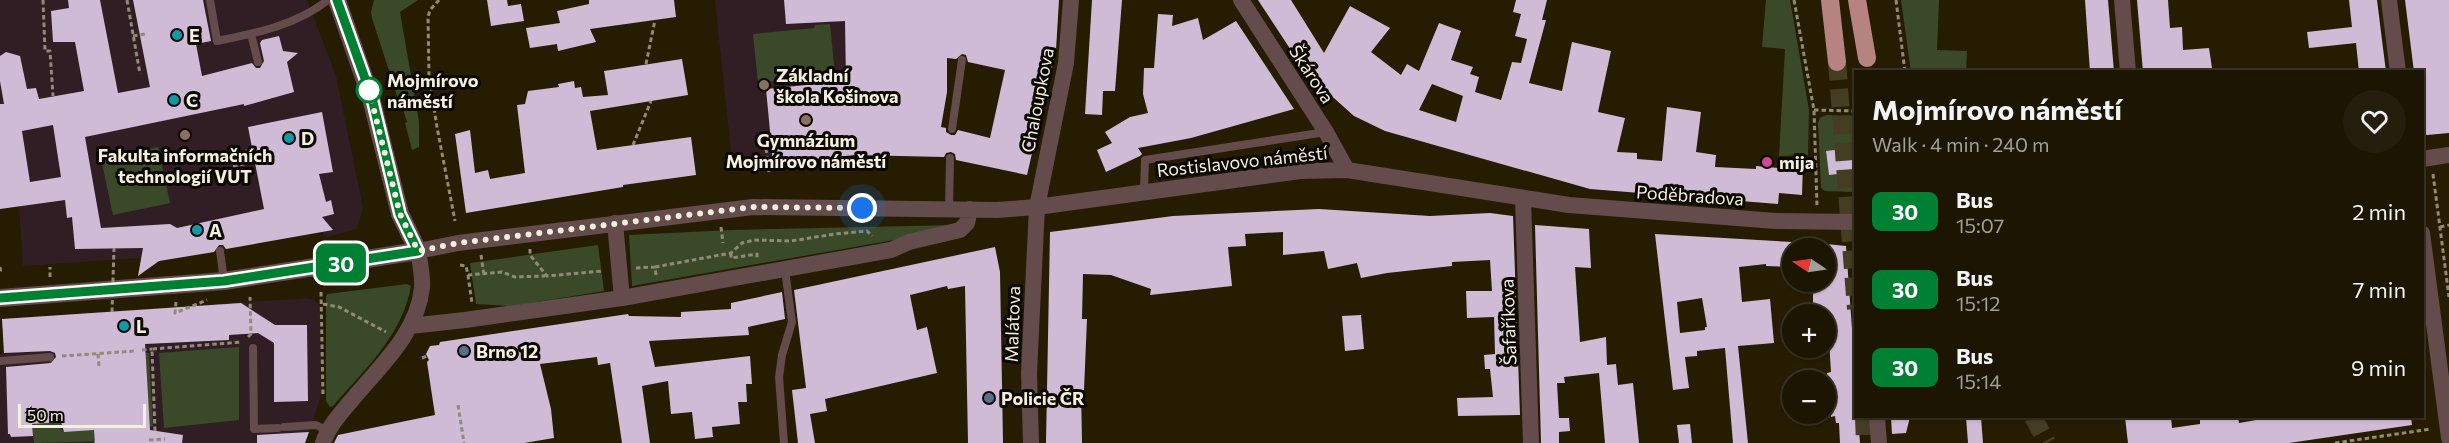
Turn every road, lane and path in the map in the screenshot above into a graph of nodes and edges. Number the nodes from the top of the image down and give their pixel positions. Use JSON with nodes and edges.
{"nodes":[{"id":1,"x":42,"y":0,"type":"edge"},
{"id":2,"x":127,"y":0,"type":"edge"},
{"id":3,"x":210,"y":0,"type":"edge"},
{"id":4,"x":328,"y":0,"type":"edge"},
{"id":5,"x":337,"y":0,"type":"edge"},
{"id":6,"x":439,"y":0,"type":"edge"},
{"id":7,"x":1071,"y":0,"type":"edge"},
{"id":8,"x":1241,"y":0,"type":"edge"},
{"id":9,"x":1794,"y":0,"type":"edge"},
{"id":10,"x":1830,"y":0,"type":"edge"},
{"id":11,"x":1857,"y":0,"type":"edge"},
{"id":12,"x":1896,"y":0,"type":"edge"},
{"id":13,"x":2122,"y":0,"type":"edge"},
{"id":14,"x":2390,"y":0,"type":"edge"},
{"id":15,"x":654,"y":20,"type":"dead end"},
{"id":16,"x":251,"y":33,"type":"junction"},
{"id":17,"x":145,"y":34,"type":"dead end"},
{"id":18,"x":133,"y":36,"type":"junction"},
{"id":19,"x":1867,"y":58,"type":"dead end"},
{"id":20,"x":962,"y":60,"type":"dead end"},
{"id":21,"x":258,"y":62,"type":"dead end"},
{"id":22,"x":1837,"y":62,"type":"tunnel mouth"},
{"id":23,"x":646,"y":64,"type":"dead end"},
{"id":24,"x":1905,"y":70,"type":"edge"},
{"id":25,"x":2128,"y":70,"type":"edge"},
{"id":26,"x":2398,"y":70,"type":"edge"},
{"id":27,"x":140,"y":74,"type":"dead end"},
{"id":28,"x":53,"y":96,"type":"dead end"},
{"id":29,"x":651,"y":101,"type":"dead end"},
{"id":30,"x":1814,"y":111,"type":"junction"},
{"id":31,"x":1854,"y":111,"type":"edge"},
{"id":32,"x":952,"y":129,"type":"dead end"},
{"id":33,"x":1326,"y":132,"type":"junction"},
{"id":34,"x":765,"y":141,"type":"dead end"},
{"id":35,"x":633,"y":145,"type":"dead end"},
{"id":36,"x":2449,"y":155,"type":"edge"},
{"id":37,"x":950,"y":158,"type":"dead end"},
{"id":38,"x":2426,"y":158,"type":"edge"},
{"id":39,"x":233,"y":166,"type":"joint"},
{"id":40,"x":1347,"y":170,"type":"junction"},
{"id":41,"x":769,"y":172,"type":"dead end"},
{"id":42,"x":1144,"y":192,"type":"junction"},
{"id":43,"x":1523,"y":199,"type":"junction"},
{"id":44,"x":1817,"y":206,"type":"dead end"},
{"id":45,"x":1037,"y":207,"type":"junction"},
{"id":46,"x":949,"y":209,"type":"junction"},
{"id":47,"x":970,"y":209,"type":"junction"},
{"id":48,"x":455,"y":221,"type":"dead end"},
{"id":49,"x":1854,"y":222,"type":"edge"},
{"id":50,"x":615,"y":223,"type":"junction"},
{"id":51,"x":2449,"y":225,"type":"edge"},
{"id":52,"x":2440,"y":226,"type":"junction"},
{"id":53,"x":721,"y":230,"type":"dead end"},
{"id":54,"x":529,"y":234,"type":"junction"},
{"id":55,"x":723,"y":243,"type":"dead end"},
{"id":56,"x":114,"y":248,"type":"dead end"},
{"id":57,"x":2424,"y":248,"type":"edge"},
{"id":58,"x":220,"y":251,"type":"dead end"},
{"id":59,"x":418,"y":251,"type":"junction"},
{"id":60,"x":876,"y":253,"type":"junction"},
{"id":61,"x":460,"y":265,"type":"dead end"},
{"id":62,"x":0,"y":267,"type":"edge"},
{"id":63,"x":655,"y":267,"type":"junction"},
{"id":64,"x":619,"y":269,"type":"junction"},
{"id":65,"x":785,"y":270,"type":"junction"},
{"id":66,"x":1,"y":274,"type":"edge"},
{"id":67,"x":468,"y":275,"type":"junction"},
{"id":68,"x":547,"y":276,"type":"junction"},
{"id":69,"x":224,"y":281,"type":"junction"},
{"id":70,"x":659,"y":291,"type":"junction"},
{"id":71,"x":321,"y":292,"type":"dead end"},
{"id":72,"x":250,"y":297,"type":"dead end"},
{"id":73,"x":2449,"y":297,"type":"edge"},
{"id":74,"x":0,"y":298,"type":"edge"},
{"id":75,"x":622,"y":298,"type":"junction"},
{"id":76,"x":208,"y":300,"type":"dead end"},
{"id":77,"x":176,"y":302,"type":"dead end"},
{"id":78,"x":323,"y":304,"type":"junction"},
{"id":79,"x":112,"y":312,"type":"dead end"},
{"id":80,"x":474,"y":319,"type":"junction"},
{"id":81,"x":410,"y":326,"type":"junction"},
{"id":82,"x":378,"y":327,"type":"dead end"},
{"id":83,"x":253,"y":348,"type":"dead end"},
{"id":84,"x":152,"y":349,"type":"junction"},
{"id":85,"x":142,"y":350,"type":"dead end"},
{"id":86,"x":135,"y":351,"type":"dead end"},
{"id":87,"x":98,"y":354,"type":"junction"},
{"id":88,"x":427,"y":356,"type":"dead end"},
{"id":89,"x":52,"y":357,"type":"joint"},
{"id":90,"x":422,"y":358,"type":"dead end"},
{"id":91,"x":0,"y":362,"type":"edge"},
{"id":92,"x":99,"y":366,"type":"dead end"},
{"id":93,"x":323,"y":397,"type":"dead end"},
{"id":94,"x":459,"y":405,"type":"dead end"},
{"id":95,"x":1877,"y":418,"type":"edge"},
{"id":96,"x":2431,"y":429,"type":"dead end"},
{"id":97,"x":155,"y":431,"type":"dead end"},
{"id":98,"x":328,"y":433,"type":"edge"},
{"id":99,"x":2449,"y":438,"type":"edge"},
{"id":100,"x":165,"y":439,"type":"dead end"},
{"id":101,"x":149,"y":440,"type":"dead end"},
{"id":102,"x":464,"y":443,"type":"edge"},
{"id":103,"x":784,"y":443,"type":"edge"},
{"id":104,"x":1031,"y":443,"type":"edge"},
{"id":105,"x":1531,"y":443,"type":"edge"},
{"id":106,"x":1879,"y":443,"type":"edge"},
{"id":107,"x":2335,"y":443,"type":"edge"}],
"edges":[{"from":1,"to":28,"type":"path"},
{"from":2,"to":18,"type":"path"},
{"from":3,"to":16,"type":"lane"},
{"from":4,"to":16,"type":"lane"},
{"from":5,"to":59,"type":"street"},
{"from":6,"to":48,"type":"path"},
{"from":7,"to":45,"type":"street","name":"Chaloupkova"},
{"from":8,"to":33,"type":"street","name":"Škárova"},
{"from":9,"to":30,"type":"path"},
{"from":10,"to":22,"type":"highway"},
{"from":11,"to":19,"type":"highway"},
{"from":12,"to":24,"type":"path"},
{"from":13,"to":25,"type":"street"},
{"from":14,"to":26,"type":"street"},
{"from":15,"to":23,"type":"path"},
{"from":16,"to":21,"type":"lane"},
{"from":17,"to":18,"type":"path"},
{"from":18,"to":27,"type":"path"},
{"from":20,"to":32,"type":"lane"},
{"from":29,"to":35,"type":"path"},
{"from":30,"to":31,"type":"path"},
{"from":30,"to":44,"type":"path"},
{"from":33,"to":40,"type":"street","name":"Škárova"},
{"from":33,"to":42,"type":"lane"},
{"from":34,"to":41,"type":"path"},
{"from":36,"to":38,"type":"street"},
{"from":37,"to":46,"type":"lane"},
{"from":38,"to":52,"type":"path"},
{"from":39,"to":39,"type":"path"},
{"from":40,"to":42,"type":"street","name":"Rostislavovo náměstí"},
{"from":40,"to":43,"type":"street","name":"Rostislavovo náměstí"},
{"from":42,"to":45,"type":"street","name":"Rostislavovo náměstí"},
{"from":43,"to":49,"type":"street","name":"Poděbradova"},
{"from":43,"to":105,"type":"street","name":"Šafaříkova"},
{"from":45,"to":47,"type":"street"},
{"from":45,"to":104,"type":"street","name":"Malátova"},
{"from":46,"to":47,"type":"street"},
{"from":46,"to":50,"type":"street"},
{"from":47,"to":60,"type":"street"},
{"from":50,"to":54,"type":"street"},
{"from":50,"to":64,"type":"street"},
{"from":51,"to":52,"type":"path"},
{"from":52,"to":73,"type":"path"},
{"from":53,"to":55,"type":"path"},
{"from":54,"to":59,"type":"street"},
{"from":54,"to":68,"type":"path"},
{"from":56,"to":79,"type":"path","bridge":true},
{"from":57,"to":99,"type":"street"},
{"from":58,"to":69,"type":"lane"},
{"from":59,"to":69,"type":"street"},
{"from":59,"to":81,"type":"street"},
{"from":60,"to":63,"type":"path"},
{"from":60,"to":65,"type":"street"},
{"from":61,"to":67,"type":"path"},
{"from":62,"to":66,"type":"path"},
{"from":63,"to":64,"type":"path"},
{"from":63,"to":70,"type":"path"},
{"from":64,"to":68,"type":"path"},
{"from":64,"to":75,"type":"street"},
{"from":65,"to":70,"type":"street"},
{"from":65,"to":103,"type":"lane"},
{"from":67,"to":68,"type":"path"},
{"from":67,"to":80,"type":"path"},
{"from":69,"to":74,"type":"street"},
{"from":70,"to":75,"type":"street"},
{"from":71,"to":78,"type":"path"},
{"from":72,"to":84,"type":"path"},
{"from":75,"to":80,"type":"street"},
{"from":76,"to":77,"type":"path"},
{"from":78,"to":82,"type":"path"},
{"from":78,"to":93,"type":"path"},
{"from":80,"to":81,"type":"street"},
{"from":81,"to":98,"type":"street"},
{"from":83,"to":98,"type":"lane"},
{"from":84,"to":85,"type":"path"},
{"from":84,"to":97,"type":"path"},
{"from":86,"to":87,"type":"path"},
{"from":87,"to":89,"type":"path"},
{"from":87,"to":92,"type":"path"},
{"from":88,"to":90,"type":"path"},
{"from":89,"to":91,"type":"lane"},
{"from":94,"to":102,"type":"path"},
{"from":95,"to":106,"type":"street"},
{"from":96,"to":107,"type":"path"},
{"from":100,"to":101,"type":"path"}]}
